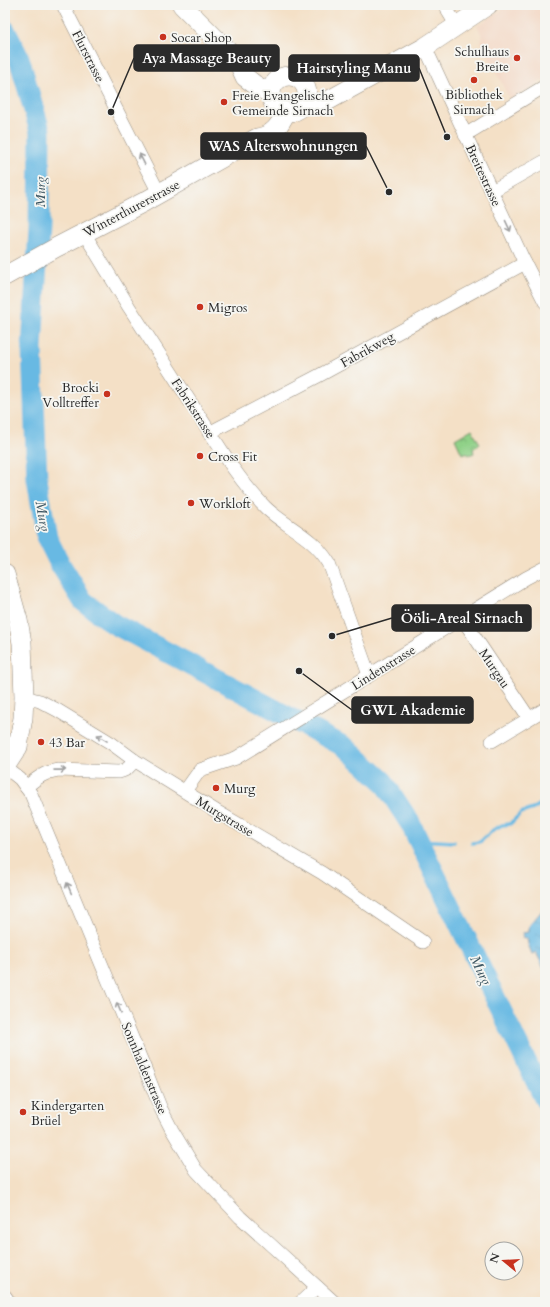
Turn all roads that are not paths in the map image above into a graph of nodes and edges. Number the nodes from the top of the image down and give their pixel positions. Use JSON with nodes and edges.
{"nodes":[{"id":1,"x":63,"y":5,"type":"edge"},
{"id":2,"x":182,"y":5,"type":"edge"},
{"id":3,"x":446,"y":5,"type":"edge"},
{"id":4,"x":488,"y":5,"type":"edge"},
{"id":5,"x":456,"y":26,"type":"junction"},
{"id":6,"x":425,"y":47,"type":"junction"},
{"id":7,"x":545,"y":86,"type":"edge"},
{"id":8,"x":305,"y":98,"type":"junction"},
{"id":9,"x":277,"y":99,"type":"junction"},
{"id":10,"x":465,"y":135,"type":"junction"},
{"id":11,"x":545,"y":161,"type":"edge"},
{"id":12,"x":492,"y":191,"type":"junction"},
{"id":13,"x":159,"y":194,"type":"junction"},
{"id":14,"x":84,"y":233,"type":"junction"},
{"id":15,"x":525,"y":263,"type":"junction"},
{"id":16,"x":9,"y":273,"type":"edge"},
{"id":17,"x":545,"y":302,"type":"edge"},
{"id":18,"x":209,"y":433,"type":"junction"},
{"id":19,"x":545,"y":568,"type":"edge"},
{"id":20,"x":5,"y":574,"type":"edge"},
{"id":21,"x":462,"y":618,"type":"junction"},
{"id":22,"x":369,"y":675,"type":"junction"},
{"id":23,"x":24,"y":697,"type":"junction"},
{"id":24,"x":545,"y":709,"type":"edge"},
{"id":25,"x":529,"y":718,"type":"junction"},
{"id":26,"x":492,"y":741,"type":"dead end"},
{"id":27,"x":11,"y":744,"type":"edge"},
{"id":28,"x":134,"y":760,"type":"junction"},
{"id":29,"x":5,"y":767,"type":"edge"},
{"id":30,"x":26,"y":786,"type":"junction"},
{"id":31,"x":185,"y":791,"type":"junction"},
{"id":32,"x":423,"y":942,"type":"dead end"},
{"id":33,"x":317,"y":1287,"type":"junction"},
{"id":34,"x":5,"y":1296,"type":"edge"},
{"id":35,"x":9,"y":1302,"type":"edge"},
{"id":36,"x":301,"y":1302,"type":"edge"},
{"id":37,"x":334,"y":1302,"type":"edge"}],
"edges":[{"from":13,"to":1,"type":"street","name":"Flurstrasse","one_way":true},
{"from":2,"to":9,"type":"street"},
{"from":3,"to":5,"type":"street"},
{"from":4,"to":5,"type":"street"},
{"from":5,"to":6,"type":"street"},
{"from":6,"to":8,"type":"street"},
{"from":6,"to":10,"type":"street","name":"Breitestrasse"},
{"from":7,"to":10,"type":"street"},
{"from":8,"to":9,"type":"street"},
{"from":8,"to":9,"type":"street"},
{"from":9,"to":13,"type":"street","name":"Winterthurerstrasse"},
{"from":10,"to":12,"type":"street","name":"Breitestrasse"},
{"from":11,"to":12,"type":"street"},
{"from":12,"to":15,"type":"street","name":"Breitestrasse","one_way":true},
{"from":13,"to":14,"type":"street","name":"Winterthurerstrasse"},
{"from":14,"to":16,"type":"street","name":"Winterthurerstrasse"},
{"from":14,"to":18,"type":"street","name":"Fabrikstrasse"},
{"from":15,"to":17,"type":"street","name":"Breitestrasse"},
{"from":15,"to":18,"type":"street","name":"Fabrikweg"},
{"from":18,"to":22,"type":"street","name":"Fabrikstrasse"},
{"from":19,"to":21,"type":"street","name":"Lindenstrasse"},
{"from":20,"to":23,"type":"street"},
{"from":21,"to":22,"type":"street","name":"Lindenstrasse"},
{"from":21,"to":25,"type":"street","name":"Murgau"},
{"from":22,"to":31,"type":"street","name":"Lindenstrasse"},
{"from":23,"to":27,"type":"street"},
{"from":28,"to":23,"type":"street","name":"Murgstrasse","one_way":true},
{"from":24,"to":25,"type":"street"},
{"from":25,"to":26,"type":"street"},
{"from":27,"to":29,"type":"street"},
{"from":30,"to":28,"type":"street","one_way":true},
{"from":28,"to":31,"type":"street","name":"Murgstrasse"},
{"from":29,"to":30,"type":"street"},
{"from":33,"to":30,"type":"street","name":"Sonnhaldenstrasse","one_way":true},
{"from":31,"to":32,"type":"street","name":"Murgstrasse"},
{"from":33,"to":36,"type":"street"},
{"from":33,"to":37,"type":"street","name":"Sonnhaldenstrasse"},
{"from":34,"to":35,"type":"street"}]}
